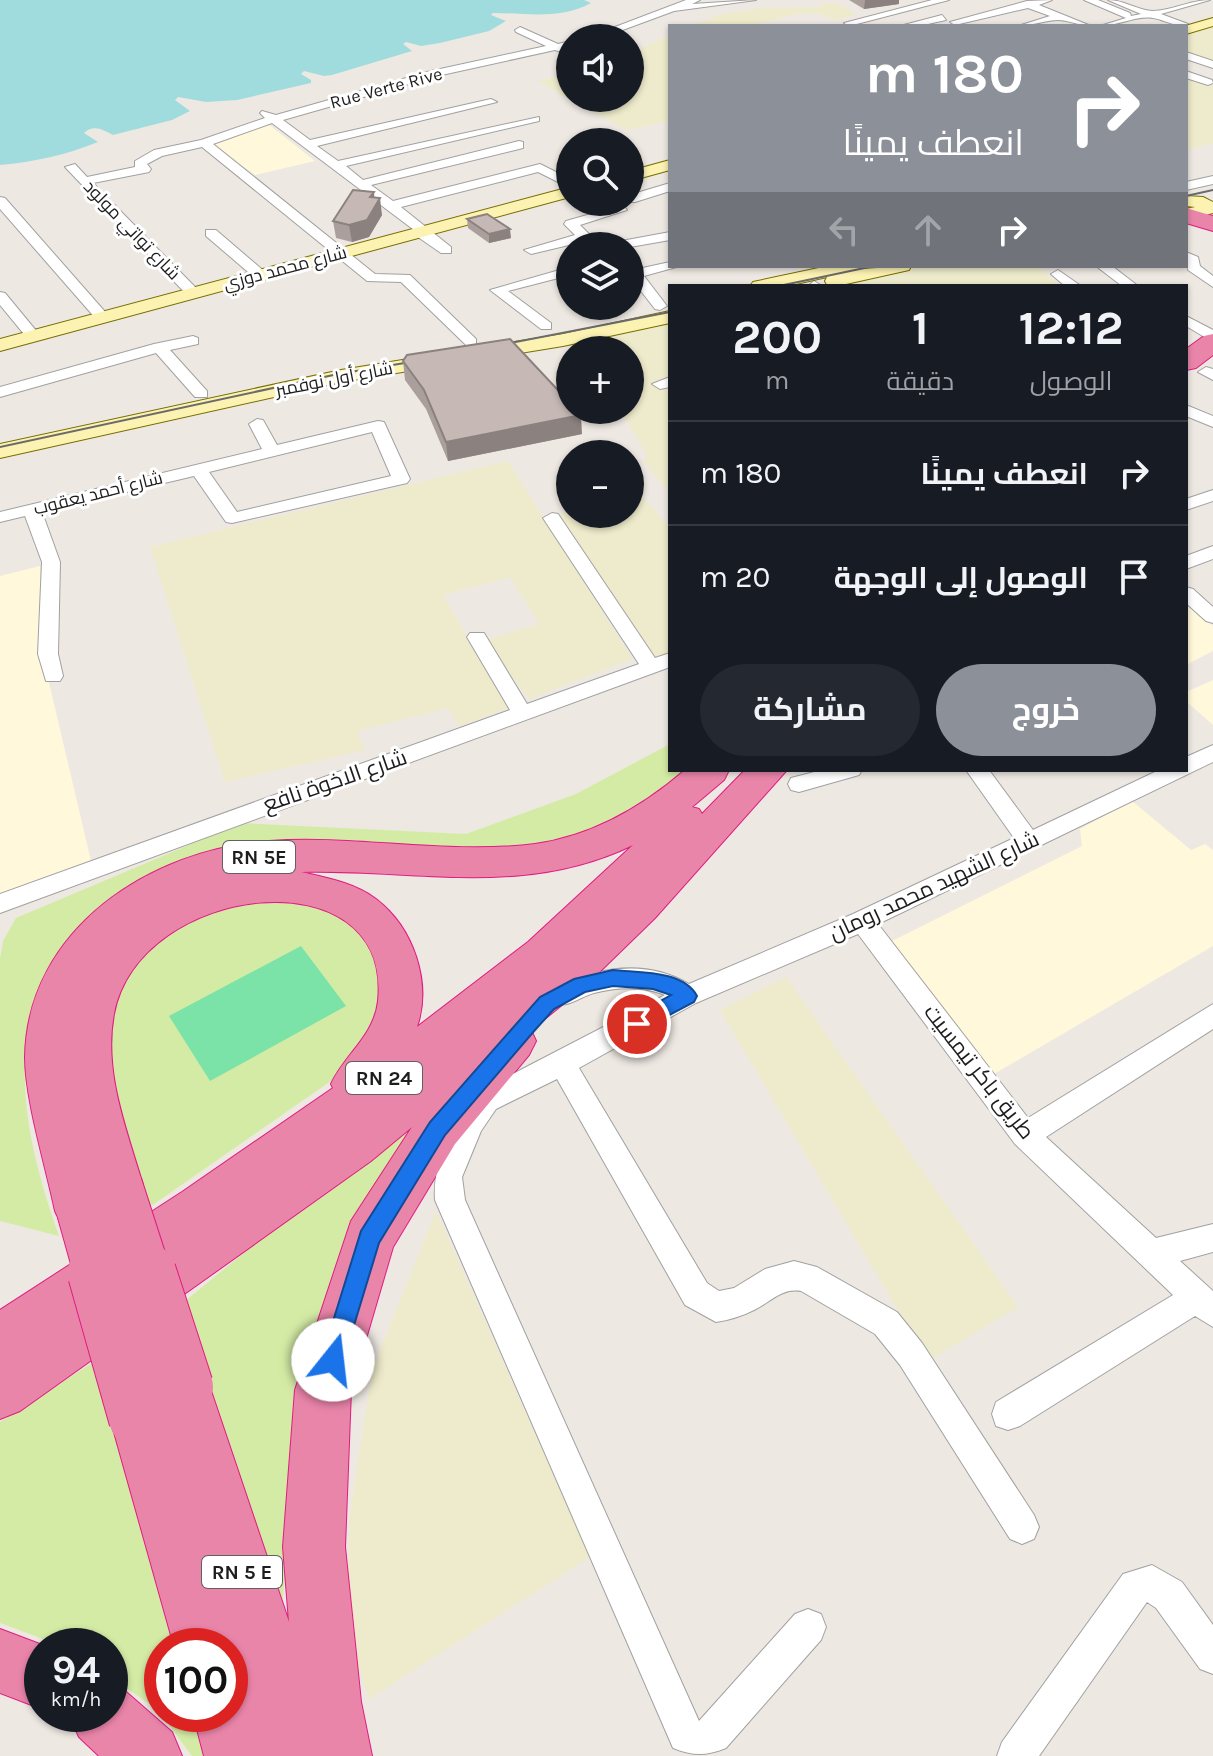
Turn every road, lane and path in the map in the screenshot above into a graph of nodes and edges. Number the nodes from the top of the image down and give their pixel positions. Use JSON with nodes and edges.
{"nodes":[{"id":1,"x":695,"y":0,"type":"edge"},
{"id":2,"x":751,"y":0,"type":"edge"},
{"id":3,"x":896,"y":0,"type":"edge"},
{"id":4,"x":944,"y":0,"type":"edge"},
{"id":5,"x":1047,"y":0,"type":"edge"},
{"id":6,"x":1089,"y":0,"type":"edge"},
{"id":7,"x":1113,"y":0,"type":"edge"},
{"id":8,"x":1146,"y":0,"type":"edge"},
{"id":9,"x":1205,"y":0,"type":"edge"},
{"id":10,"x":1027,"y":4,"type":"junction"},
{"id":11,"x":913,"y":7,"type":"junction"},
{"id":12,"x":664,"y":8,"type":"junction"},
{"id":13,"x":1168,"y":15,"type":"junction"},
{"id":14,"x":614,"y":16,"type":"dead end"},
{"id":15,"x":1058,"y":17,"type":"junction"},
{"id":16,"x":942,"y":18,"type":"junction"},
{"id":17,"x":1135,"y":18,"type":"junction"},
{"id":18,"x":1147,"y":20,"type":"edge"},
{"id":19,"x":635,"y":21,"type":"junction"},
{"id":20,"x":1213,"y":22,"type":"edge"},
{"id":21,"x":849,"y":23,"type":"dead end"},
{"id":22,"x":628,"y":24,"type":"edge"},
{"id":23,"x":914,"y":24,"type":"edge"},
{"id":24,"x":960,"y":24,"type":"edge"},
{"id":25,"x":1031,"y":24,"type":"edge"},
{"id":26,"x":1080,"y":24,"type":"edge"},
{"id":27,"x":1112,"y":24,"type":"edge"},
{"id":28,"x":1181,"y":24,"type":"edge"},
{"id":29,"x":1188,"y":28,"type":"edge"},
{"id":30,"x":520,"y":30,"type":"dead end"},
{"id":31,"x":478,"y":46,"type":"dead end"},
{"id":32,"x":556,"y":47,"type":"joint"},
{"id":33,"x":1188,"y":56,"type":"edge"},
{"id":34,"x":501,"y":59,"type":"junction"},
{"id":35,"x":1213,"y":65,"type":"edge"},
{"id":36,"x":420,"y":66,"type":"dead end"},
{"id":37,"x":513,"y":66,"type":"dead end"},
{"id":38,"x":435,"y":73,"type":"junction"},
{"id":39,"x":1188,"y":75,"type":"edge"},
{"id":40,"x":416,"y":79,"type":"junction"},
{"id":41,"x":1208,"y":82,"type":"dead end"},
{"id":42,"x":456,"y":85,"type":"dead end"},
{"id":43,"x":435,"y":89,"type":"dead end"},
{"id":44,"x":491,"y":102,"type":"dead end"},
{"id":45,"x":259,"y":109,"type":"dead end"},
{"id":46,"x":273,"y":119,"type":"junction"},
{"id":47,"x":535,"y":119,"type":"dead end"},
{"id":48,"x":188,"y":130,"type":"dead end"},
{"id":49,"x":204,"y":143,"type":"junction"},
{"id":50,"x":309,"y":144,"type":"junction"},
{"id":51,"x":519,"y":145,"type":"dead end"},
{"id":52,"x":494,"y":164,"type":"dead end"},
{"id":53,"x":336,"y":165,"type":"junction"},
{"id":54,"x":668,"y":166,"type":"edge"},
{"id":55,"x":71,"y":167,"type":"dead end"},
{"id":56,"x":644,"y":172,"type":"edge"},
{"id":57,"x":556,"y":177,"type":"edge"},
{"id":58,"x":1213,"y":180,"type":"edge"},
{"id":59,"x":84,"y":181,"type":"junction"},
{"id":60,"x":361,"y":184,"type":"junction"},
{"id":61,"x":668,"y":188,"type":"edge"},
{"id":62,"x":651,"y":193,"type":"junction"},
{"id":63,"x":375,"y":195,"type":"junction"},
{"id":64,"x":644,"y":195,"type":"edge"},
{"id":65,"x":556,"y":196,"type":"edge"},
{"id":66,"x":0,"y":201,"type":"edge"},
{"id":67,"x":668,"y":203,"type":"edge"},
{"id":68,"x":390,"y":206,"type":"junction"},
{"id":69,"x":1201,"y":207,"type":"edge"},
{"id":70,"x":599,"y":216,"type":"edge"},
{"id":71,"x":422,"y":232,"type":"junction"},
{"id":72,"x":211,"y":233,"type":"dead end"},
{"id":73,"x":668,"y":236,"type":"edge"},
{"id":74,"x":644,"y":241,"type":"edge"},
{"id":75,"x":446,"y":250,"type":"dead end"},
{"id":76,"x":531,"y":250,"type":"dead end"},
{"id":77,"x":339,"y":254,"type":"junction"},
{"id":78,"x":1190,"y":262,"type":"edge"},
{"id":79,"x":1213,"y":264,"type":"edge"},
{"id":80,"x":668,"y":267,"type":"edge"},
{"id":81,"x":845,"y":268,"type":"edge"},
{"id":82,"x":893,"y":268,"type":"edge"},
{"id":83,"x":1105,"y":268,"type":"edge"},
{"id":84,"x":644,"y":270,"type":"edge"},
{"id":85,"x":556,"y":274,"type":"edge"},
{"id":86,"x":1058,"y":274,"type":"dead end"},
{"id":87,"x":260,"y":275,"type":"junction"},
{"id":88,"x":1213,"y":283,"type":"edge"},
{"id":89,"x":644,"y":284,"type":"edge"},
{"id":90,"x":769,"y":284,"type":"edge"},
{"id":91,"x":822,"y":284,"type":"edge"},
{"id":92,"x":1071,"y":284,"type":"edge"},
{"id":93,"x":1121,"y":284,"type":"edge"},
{"id":94,"x":193,"y":293,"type":"junction"},
{"id":95,"x":0,"y":296,"type":"edge"},
{"id":96,"x":667,"y":309,"type":"edge"},
{"id":97,"x":102,"y":317,"type":"junction"},
{"id":98,"x":1188,"y":321,"type":"edge"},
{"id":99,"x":546,"y":326,"type":"junction"},
{"id":100,"x":33,"y":336,"type":"junction"},
{"id":101,"x":1213,"y":340,"type":"edge"},
{"id":102,"x":192,"y":341,"type":"dead end"},
{"id":103,"x":471,"y":342,"type":"junction"},
{"id":104,"x":0,"y":345,"type":"edge"},
{"id":105,"x":159,"y":347,"type":"junction"},
{"id":106,"x":1201,"y":373,"type":"edge"},
{"id":107,"x":0,"y":392,"type":"edge"},
{"id":108,"x":201,"y":394,"type":"junction"},
{"id":109,"x":1188,"y":411,"type":"edge"},
{"id":110,"x":1210,"y":420,"type":"edge"},
{"id":111,"x":257,"y":424,"type":"dead end"},
{"id":112,"x":1188,"y":429,"type":"edge"},
{"id":113,"x":0,"y":436,"type":"edge"},
{"id":114,"x":0,"y":451,"type":"edge"},
{"id":115,"x":272,"y":451,"type":"junction"},
{"id":116,"x":197,"y":468,"type":"junction"},
{"id":117,"x":1213,"y":495,"type":"edge"},
{"id":118,"x":1188,"y":504,"type":"edge"},
{"id":119,"x":32,"y":510,"type":"junction"},
{"id":120,"x":0,"y":517,"type":"edge"},
{"id":121,"x":552,"y":518,"type":"dead end"},
{"id":122,"x":1213,"y":552,"type":"edge"},
{"id":123,"x":1188,"y":562,"type":"edge"},
{"id":124,"x":1188,"y":595,"type":"edge"},
{"id":125,"x":1213,"y":617,"type":"edge"},
{"id":126,"x":477,"y":637,"type":"dead end"},
{"id":127,"x":660,"y":664,"type":"edge"},
{"id":128,"x":53,"y":676,"type":"dead end"},
{"id":129,"x":522,"y":713,"type":"junction"},
{"id":130,"x":1213,"y":753,"type":"edge"},
{"id":131,"x":1188,"y":765,"type":"edge"},
{"id":132,"x":708,"y":772,"type":"edge"},
{"id":133,"x":732,"y":772,"type":"edge"},
{"id":134,"x":832,"y":772,"type":"edge"},
{"id":135,"x":978,"y":772,"type":"edge"},
{"id":136,"x":1175,"y":772,"type":"edge"},
{"id":137,"x":784,"y":777,"type":"edge"},
{"id":138,"x":1030,"y":843,"type":"junction"},
{"id":139,"x":0,"y":904,"type":"edge"},
{"id":140,"x":862,"y":921,"type":"junction"},
{"id":141,"x":557,"y":989,"type":"junction"},
{"id":142,"x":687,"y":996,"type":"junction"},
{"id":143,"x":1213,"y":1015,"type":"edge"},
{"id":144,"x":562,"y":1064,"type":"junction"},
{"id":145,"x":1025,"y":1135,"type":"junction"},
{"id":146,"x":241,"y":1184,"type":"junction"},
{"id":147,"x":100,"y":1198,"type":"junction"},
{"id":148,"x":1213,"y":1238,"type":"edge"},
{"id":149,"x":1151,"y":1254,"type":"junction"},
{"id":150,"x":1205,"y":1305,"type":"edge"},
{"id":151,"x":0,"y":1342,"type":"edge"},
{"id":152,"x":0,"y":1391,"type":"edge"},
{"id":153,"x":161,"y":1403,"type":"junction"},
{"id":154,"x":1008,"y":1414,"type":"dead end"},
{"id":155,"x":1022,"y":1527,"type":"dead end"},
{"id":156,"x":808,"y":1627,"type":"dead end"},
{"id":157,"x":203,"y":1628,"type":"edge"},
{"id":158,"x":1213,"y":1656,"type":"edge"},
{"id":159,"x":0,"y":1661,"type":"edge"},
{"id":160,"x":24,"y":1670,"type":"edge"},
{"id":161,"x":122,"y":1732,"type":"edge"},
{"id":162,"x":231,"y":1732,"type":"edge"},
{"id":163,"x":148,"y":1756,"type":"edge"},
{"id":164,"x":238,"y":1756,"type":"edge"},
{"id":165,"x":300,"y":1756,"type":"edge"},
{"id":166,"x":338,"y":1756,"type":"edge"},
{"id":167,"x":1016,"y":1756,"type":"edge"}],
"edges":[{"from":1,"to":12,"type":"street"},
{"from":2,"to":12,"type":"street"},
{"from":3,"to":11,"type":"street"},
{"from":4,"to":11,"type":"street"},
{"from":5,"to":10,"type":"street"},
{"from":6,"to":17,"type":"street"},
{"from":7,"to":18,"type":"street"},
{"from":8,"to":13,"type":"street"},
{"from":9,"to":13,"type":"street"},
{"from":10,"to":15,"type":"street"},
{"from":10,"to":24,"type":"street"},
{"from":11,"to":16,"type":"street"},
{"from":11,"to":21,"type":"street"},
{"from":12,"to":19,"type":"street"},
{"from":13,"to":18,"type":"street"},
{"from":13,"to":28,"type":"street"},
{"from":14,"to":19,"type":"street"},
{"from":15,"to":25,"type":"street"},
{"from":15,"to":26,"type":"street"},
{"from":16,"to":23,"type":"street"},
{"from":16,"to":24,"type":"street"},
{"from":17,"to":18,"type":"street"},
{"from":17,"to":27,"type":"street"},
{"from":19,"to":22,"type":"street"},
{"from":20,"to":29,"type":"main road"},
{"from":30,"to":32,"type":"street"},
{"from":31,"to":34,"type":"street"},
{"from":32,"to":34,"type":"street","name":"Rue Verte Rive"},
{"from":33,"to":35,"type":"street"},
{"from":34,"to":37,"type":"street"},
{"from":34,"to":38,"type":"street","name":"Rue Verte Rive"},
{"from":36,"to":38,"type":"street"},
{"from":38,"to":40,"type":"street","name":"Rue Verte Rive"},
{"from":38,"to":42,"type":"street"},
{"from":39,"to":41,"type":"street"},
{"from":40,"to":43,"type":"street"},
{"from":40,"to":46,"type":"street","name":"Rue Verte Rive"},
{"from":44,"to":50,"type":"street"},
{"from":45,"to":46,"type":"street"},
{"from":46,"to":49,"type":"street","name":"Rue Verte Rive"},
{"from":46,"to":50,"type":"street"},
{"from":47,"to":53,"type":"street"},
{"from":48,"to":49,"type":"street"},
{"from":49,"to":59,"type":"street","name":"Rue Verte Rive"},
{"from":49,"to":77,"type":"street"},
{"from":50,"to":53,"type":"street"},
{"from":51,"to":60,"type":"street"},
{"from":52,"to":63,"type":"street"},
{"from":53,"to":60,"type":"street"},
{"from":54,"to":56,"type":"main road"},
{"from":55,"to":59,"type":"street","name":"شارع تواتي مولود"},
{"from":57,"to":68,"type":"street"},
{"from":58,"to":69,"type":"street"},
{"from":59,"to":94,"type":"street","name":"شارع تواتي مولود"},
{"from":60,"to":63,"type":"street"},
{"from":61,"to":62,"type":"street"},
{"from":62,"to":64,"type":"street"},
{"from":62,"to":67,"type":"street"},
{"from":63,"to":68,"type":"street"},
{"from":65,"to":71,"type":"main road","name":"شارع محمد دوزي"},
{"from":66,"to":97,"type":"street"},
{"from":68,"to":71,"type":"street"},
{"from":70,"to":76,"type":"street"},
{"from":71,"to":75,"type":"street"},
{"from":71,"to":77,"type":"main road","name":"شارع محمد دوزي"},
{"from":72,"to":87,"type":"street"},
{"from":73,"to":74,"type":"street"},
{"from":77,"to":87,"type":"main road","name":"شارع محمد دوزي"},
{"from":77,"to":103,"type":"street"},
{"from":78,"to":79,"type":"street"},
{"from":78,"to":88,"type":"street"},
{"from":80,"to":84,"type":"street"},
{"from":81,"to":90,"type":"main road"},
{"from":82,"to":91,"type":"main road"},
{"from":83,"to":93,"type":"street"},
{"from":85,"to":99,"type":"street"},
{"from":86,"to":92,"type":"street"},
{"from":87,"to":94,"type":"main road","name":"شارع محمد دوزي"},
{"from":89,"to":96,"type":"street"},
{"from":94,"to":97,"type":"main road","name":"شارع محمد دوزي"},
{"from":95,"to":100,"type":"street"},
{"from":96,"to":99,"type":"main road","name":"شارع أول نوفمبر"},
{"from":96,"to":114,"type":"main road","name":"شارع أول نوفمبر"},
{"from":97,"to":100,"type":"main road","name":"شارع محمد دوزي"},
{"from":98,"to":101,"type":"street"},
{"from":99,"to":103,"type":"main road","name":"شارع أول نوفمبر"},
{"from":100,"to":104,"type":"main road","name":"شارع محمد دوزي"},
{"from":101,"to":106,"type":"highway"},
{"from":102,"to":105,"type":"street"},
{"from":103,"to":108,"type":"main road","name":"شارع أول نوفمبر"},
{"from":105,"to":107,"type":"street"},
{"from":105,"to":108,"type":"street"},
{"from":108,"to":113,"type":"main road","name":"شارع أول نوفمبر"},
{"from":109,"to":110,"type":"street"},
{"from":110,"to":112,"type":"street"},
{"from":111,"to":115,"type":"street"},
{"from":115,"to":116,"type":"street","name":"شارع أحمد يعقوب"},
{"from":115,"to":116,"type":"street","name":"شارع أحمد يعقوب"},
{"from":116,"to":119,"type":"street","name":"شارع أحمد يعقوب"},
{"from":117,"to":118,"type":"street"},
{"from":119,"to":120,"type":"street","name":"شارع أحمد يعقوب"},
{"from":119,"to":128,"type":"street"},
{"from":121,"to":127,"type":"street"},
{"from":122,"to":123,"type":"street"},
{"from":124,"to":125,"type":"street"},
{"from":126,"to":129,"type":"street"},
{"from":127,"to":129,"type":"street","name":"شارع الاخوة نافع"},
{"from":129,"to":139,"type":"street","name":"شارع الاخوة نافع"},
{"from":130,"to":131,"type":"street"},
{"from":132,"to":147,"type":"highway","number":"RN 5E"},
{"from":133,"to":146,"type":"highway","number":"RN 24"},
{"from":134,"to":137,"type":"street"},
{"from":135,"to":138,"type":"street"},
{"from":136,"to":138,"type":"street","name":"شارع الشهيد محمد رومان"},
{"from":137,"to":141,"type":"highway","number":"RN 24"},
{"from":138,"to":140,"type":"street","name":"شارع الشهيد محمد رومان"},
{"from":140,"to":142,"type":"street","name":"شارع الشهيد محمد رومان"},
{"from":140,"to":145,"type":"street","name":"طريق باكر تيمسيت"},
{"from":141,"to":142,"type":"street"},
{"from":141,"to":152,"type":"highway","number":"RN 24"},
{"from":141,"to":166,"type":"highway"},
{"from":142,"to":144,"type":"street","name":"شارع الشهيد محمد رومان"},
{"from":143,"to":145,"type":"street"},
{"from":144,"to":155,"type":"street"},
{"from":144,"to":156,"type":"street","name":"شارع الشهيد محمد رومان"},
{"from":145,"to":149,"type":"street","name":"طريق باكر تيمسيت"},
{"from":146,"to":147,"type":"highway","number":"RN 5E"},
{"from":146,"to":151,"type":"highway","number":"RN 24"},
{"from":147,"to":153,"type":"highway","number":"RN 5E","bridge":true},
{"from":148,"to":149,"type":"street"},
{"from":149,"to":150,"type":"street","name":"طريق باكر تيمسيت"},
{"from":150,"to":154,"type":"street"},
{"from":153,"to":157,"type":"highway","number":"RN 5 E"},
{"from":153,"to":165,"type":"highway","number":"RN 5 E"},
{"from":158,"to":167,"type":"street"},
{"from":159,"to":160,"type":"highway"},
{"from":161,"to":163,"type":"highway"},
{"from":162,"to":164,"type":"highway"}]}
